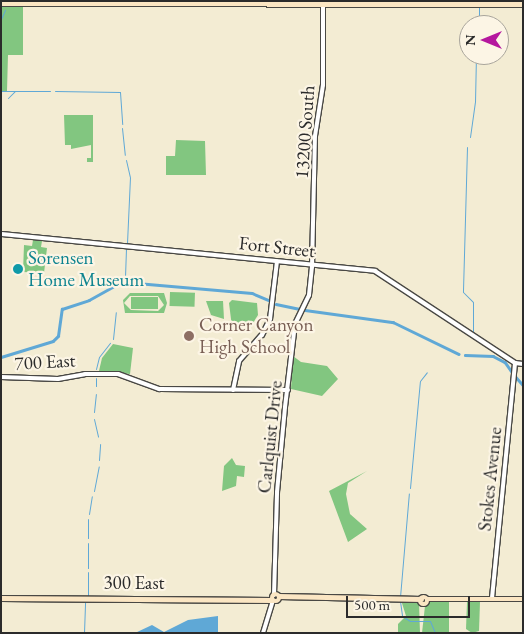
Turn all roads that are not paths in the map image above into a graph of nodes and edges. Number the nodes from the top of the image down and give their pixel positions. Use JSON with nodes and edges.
{"nodes":[{"id":1,"x":323,"y":2,"type":"edge"},
{"id":2,"x":1,"y":3,"type":"edge"},
{"id":3,"x":523,"y":3,"type":"edge"},
{"id":4,"x":1,"y":234,"type":"edge"},
{"id":5,"x":277,"y":261,"type":"junction"},
{"id":6,"x":312,"y":264,"type":"junction"},
{"id":7,"x":514,"y":363,"type":"junction"},
{"id":8,"x":523,"y":364,"type":"edge"},
{"id":9,"x":1,"y":377,"type":"edge"},
{"id":10,"x":233,"y":390,"type":"junction"},
{"id":11,"x":288,"y":390,"type":"junction"},
{"id":12,"x":1,"y":598,"type":"edge"},
{"id":13,"x":276,"y":598,"type":"junction"},
{"id":14,"x":492,"y":598,"type":"junction"},
{"id":15,"x":523,"y":599,"type":"edge"},
{"id":16,"x":262,"y":633,"type":"edge"}],
"edges":[{"from":1,"to":2,"type":"main road"},
{"from":1,"to":3,"type":"main road"},
{"from":1,"to":6,"type":"street","name":"13200 South"},
{"from":4,"to":5,"type":"street","name":"Fort Street"},
{"from":5,"to":6,"type":"street","name":"Fort Street"},
{"from":5,"to":10,"type":"street"},
{"from":6,"to":7,"type":"street","name":"Fort Street"},
{"from":6,"to":11,"type":"street","name":"Carlquist Drive"},
{"from":7,"to":8,"type":"street","name":"Fort Street"},
{"from":7,"to":14,"type":"street","name":"Stokes Avenue"},
{"from":9,"to":10,"type":"street","name":"700 East"},
{"from":10,"to":11,"type":"street"},
{"from":11,"to":13,"type":"street","name":"Carlquist Drive"},
{"from":12,"to":13,"type":"main road","name":"300 East"},
{"from":13,"to":14,"type":"main road"},
{"from":13,"to":16,"type":"street","name":"Carlquist Drive"},
{"from":14,"to":15,"type":"main road"}]}
